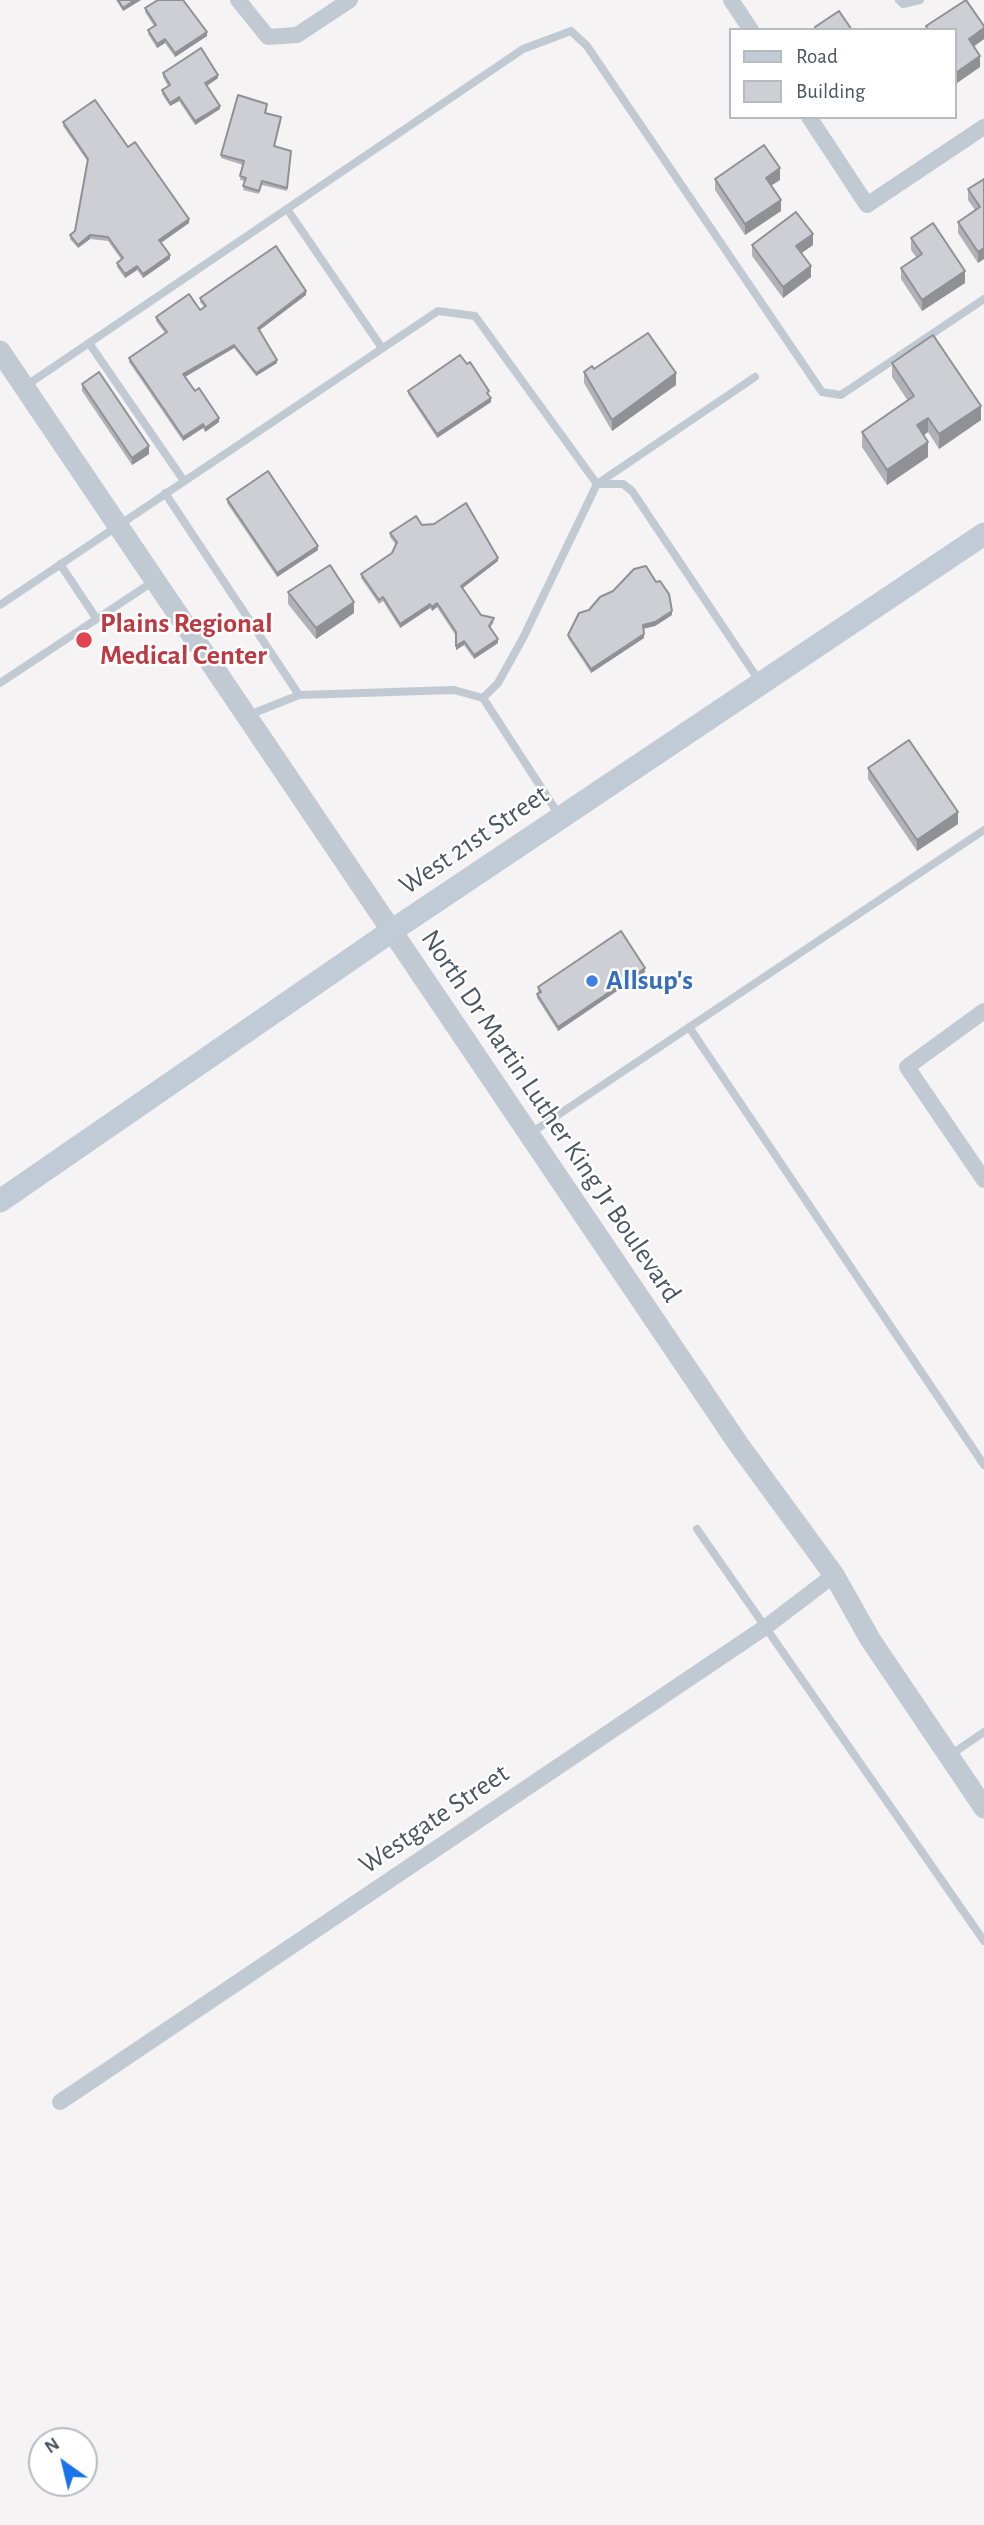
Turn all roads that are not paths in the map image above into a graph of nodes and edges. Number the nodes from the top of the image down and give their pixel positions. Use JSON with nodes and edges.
{"nodes":[{"id":1,"x":238,"y":0,"type":"edge"},
{"id":2,"x":350,"y":0,"type":"edge"},
{"id":3,"x":731,"y":0,"type":"edge"},
{"id":4,"x":899,"y":0,"type":"edge"},
{"id":5,"x":920,"y":0,"type":"edge"},
{"id":6,"x":750,"y":28,"type":"edge"},
{"id":7,"x":810,"y":119,"type":"edge"},
{"id":8,"x":984,"y":127,"type":"edge"},
{"id":9,"x":287,"y":209,"type":"junction"},
{"id":10,"x":984,"y":299,"type":"edge"},
{"id":11,"x":89,"y":343,"type":"junction"},
{"id":12,"x":382,"y":348,"type":"junction"},
{"id":13,"x":0,"y":351,"type":"edge"},
{"id":14,"x":755,"y":377,"type":"dead end"},
{"id":15,"x":24,"y":387,"type":"junction"},
{"id":16,"x":184,"y":481,"type":"junction"},
{"id":17,"x":597,"y":484,"type":"junction"},
{"id":18,"x":165,"y":493,"type":"junction"},
{"id":19,"x":117,"y":525,"type":"junction"},
{"id":20,"x":984,"y":534,"type":"edge"},
{"id":21,"x":60,"y":565,"type":"junction"},
{"id":22,"x":154,"y":580,"type":"junction"},
{"id":23,"x":0,"y":605,"type":"edge"},
{"id":24,"x":96,"y":618,"type":"junction"},
{"id":25,"x":0,"y":683,"type":"edge"},
{"id":26,"x":761,"y":683,"type":"junction"},
{"id":27,"x":299,"y":695,"type":"junction"},
{"id":28,"x":483,"y":698,"type":"junction"},
{"id":29,"x":249,"y":715,"type":"junction"},
{"id":30,"x":561,"y":817,"type":"junction"},
{"id":31,"x":984,"y":830,"type":"edge"},
{"id":32,"x":393,"y":930,"type":"junction"},
{"id":33,"x":984,"y":1011,"type":"edge"},
{"id":34,"x":689,"y":1027,"type":"junction"},
{"id":35,"x":529,"y":1134,"type":"junction"},
{"id":36,"x":984,"y":1180,"type":"edge"},
{"id":37,"x":0,"y":1201,"type":"edge"},
{"id":38,"x":984,"y":1465,"type":"edge"},
{"id":39,"x":697,"y":1529,"type":"dead end"},
{"id":40,"x":834,"y":1576,"type":"junction"},
{"id":41,"x":767,"y":1626,"type":"junction"},
{"id":42,"x":984,"y":1732,"type":"edge"},
{"id":43,"x":949,"y":1756,"type":"junction"},
{"id":44,"x":984,"y":1808,"type":"edge"},
{"id":45,"x":984,"y":1941,"type":"edge"},
{"id":46,"x":60,"y":2102,"type":"dead end"}],
"edges":[{"from":1,"to":2,"type":"street"},
{"from":3,"to":6,"type":"street"},
{"from":4,"to":5,"type":"lane"},
{"from":7,"to":8,"type":"street"},
{"from":9,"to":10,"type":"lane"},
{"from":9,"to":11,"type":"lane"},
{"from":9,"to":12,"type":"lane"},
{"from":11,"to":15,"type":"lane"},
{"from":11,"to":16,"type":"lane"},
{"from":12,"to":16,"type":"lane"},
{"from":12,"to":17,"type":"lane"},
{"from":13,"to":15,"type":"street","name":"North Dr Martin Luther King Jr Boulevard"},
{"from":14,"to":17,"type":"lane"},
{"from":15,"to":19,"type":"street","name":"North Dr Martin Luther King Jr Boulevard"},
{"from":16,"to":18,"type":"lane"},
{"from":17,"to":26,"type":"lane"},
{"from":17,"to":28,"type":"lane"},
{"from":18,"to":19,"type":"lane"},
{"from":18,"to":27,"type":"lane"},
{"from":19,"to":21,"type":"lane"},
{"from":19,"to":22,"type":"street","name":"North Dr Martin Luther King Jr Boulevard"},
{"from":20,"to":26,"type":"main road","name":"West 21st Street"},
{"from":21,"to":23,"type":"lane"},
{"from":21,"to":24,"type":"lane"},
{"from":22,"to":24,"type":"lane"},
{"from":22,"to":29,"type":"street","name":"North Dr Martin Luther King Jr Boulevard"},
{"from":24,"to":25,"type":"lane"},
{"from":26,"to":30,"type":"main road","name":"West 21st Street"},
{"from":27,"to":28,"type":"lane"},
{"from":27,"to":29,"type":"lane"},
{"from":28,"to":30,"type":"lane"},
{"from":29,"to":32,"type":"street","name":"North Dr Martin Luther King Jr Boulevard"},
{"from":30,"to":32,"type":"main road","name":"West 21st Street"},
{"from":31,"to":34,"type":"lane"},
{"from":32,"to":35,"type":"street","name":"North Dr Martin Luther King Jr Boulevard"},
{"from":32,"to":37,"type":"main road","name":"West 21st Street"},
{"from":33,"to":36,"type":"street"},
{"from":34,"to":35,"type":"lane"},
{"from":34,"to":38,"type":"lane"},
{"from":35,"to":40,"type":"street","name":"North Dr Martin Luther King Jr Boulevard"},
{"from":39,"to":41,"type":"lane"},
{"from":40,"to":41,"type":"street","name":"Westgate Street"},
{"from":40,"to":43,"type":"street","name":"North Dr Martin Luther King Jr Boulevard"},
{"from":41,"to":45,"type":"lane"},
{"from":41,"to":46,"type":"street","name":"Westgate Street"},
{"from":42,"to":43,"type":"lane"},
{"from":43,"to":44,"type":"street","name":"North Dr Martin Luther King Jr Boulevard"}]}
